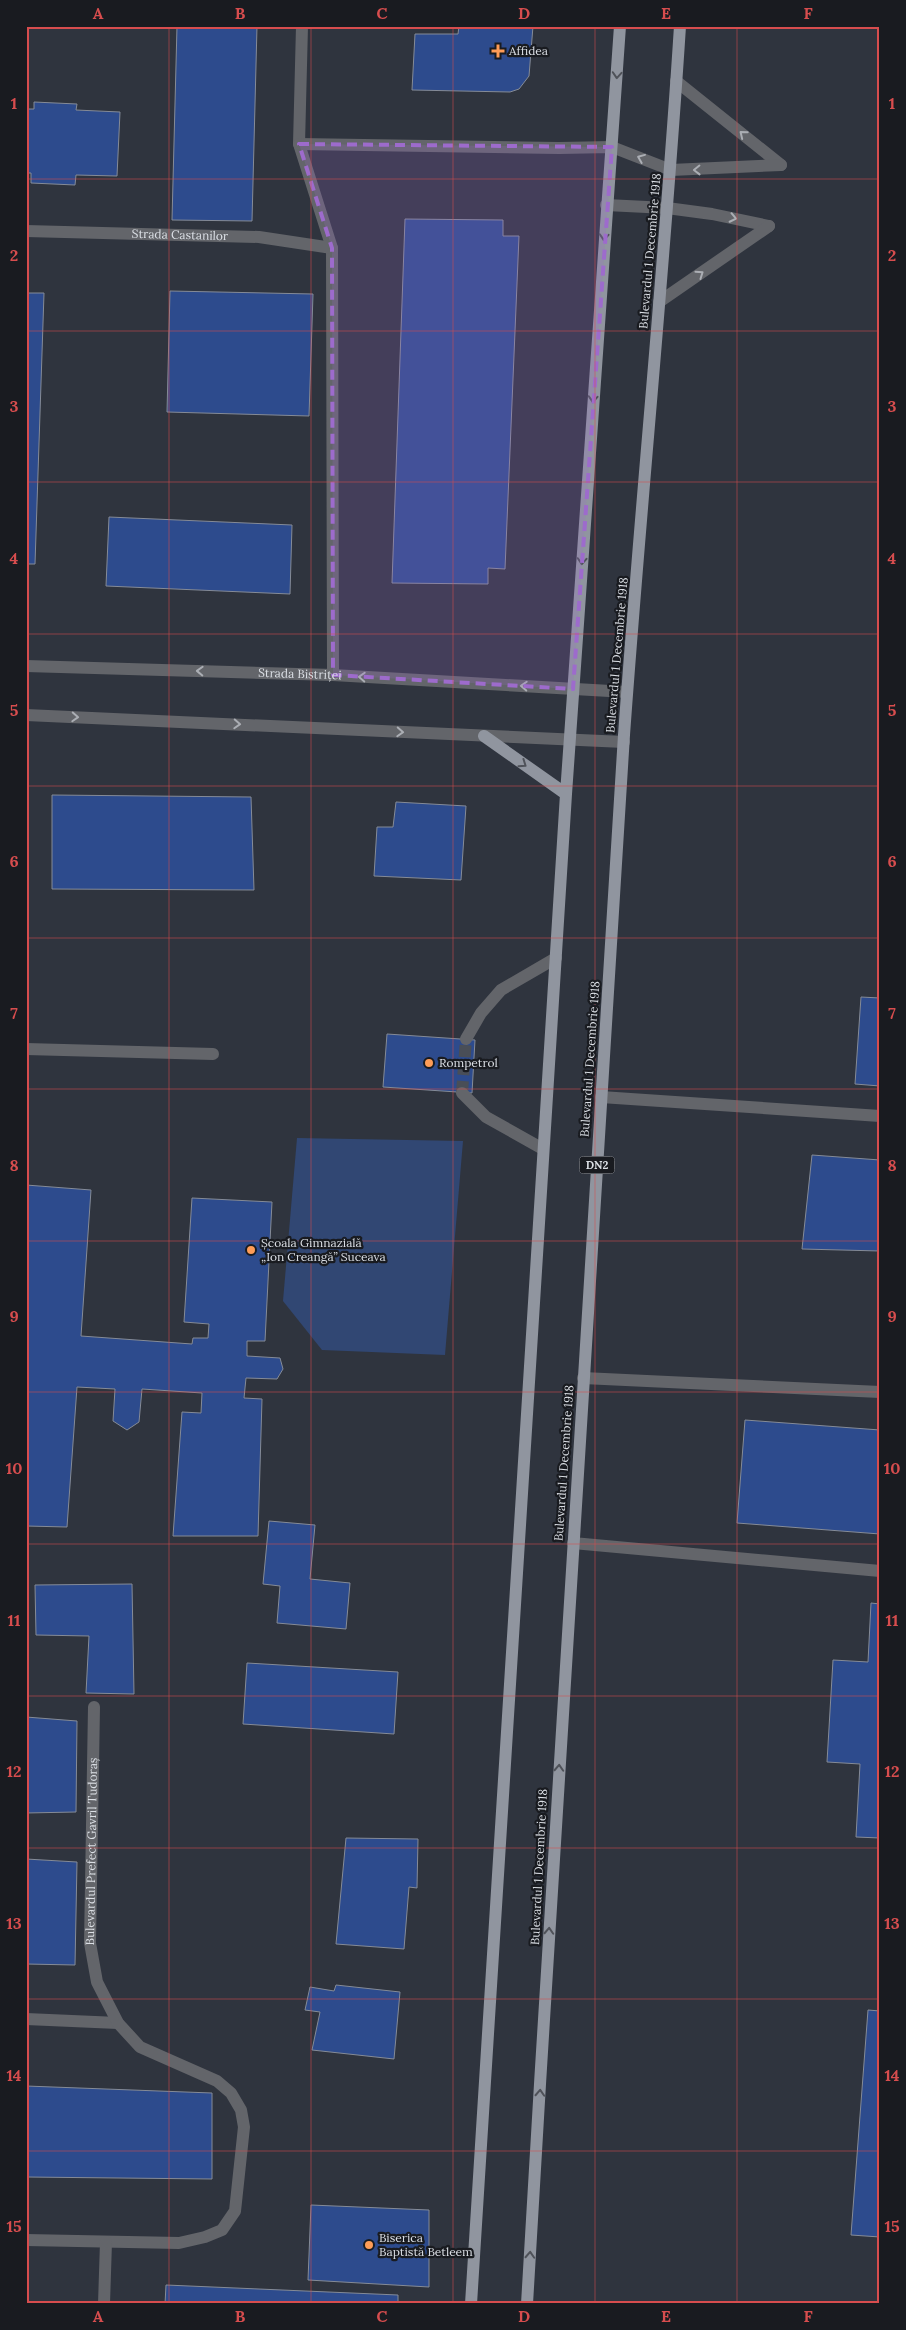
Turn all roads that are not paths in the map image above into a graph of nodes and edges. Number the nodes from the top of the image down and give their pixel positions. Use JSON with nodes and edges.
{"nodes":[{"id":1,"x":302,"y":26,"type":"edge"},
{"id":2,"x":620,"y":26,"type":"edge"},
{"id":3,"x":680,"y":26,"type":"edge"},
{"id":4,"x":676,"y":81,"type":"junction"},
{"id":5,"x":299,"y":144,"type":"junction"},
{"id":6,"x":612,"y":146,"type":"junction"},
{"id":7,"x":671,"y":170,"type":"junction"},
{"id":8,"x":606,"y":205,"type":"junction"},
{"id":9,"x":667,"y":208,"type":"junction"},
{"id":10,"x":26,"y":231,"type":"edge"},
{"id":11,"x":332,"y":248,"type":"junction"},
{"id":12,"x":660,"y":302,"type":"junction"},
{"id":13,"x":26,"y":666,"type":"edge"},
{"id":14,"x":333,"y":675,"type":"junction"},
{"id":15,"x":573,"y":688,"type":"junction"},
{"id":16,"x":627,"y":692,"type":"junction"},
{"id":17,"x":26,"y":715,"type":"edge"},
{"id":18,"x":484,"y":736,"type":"junction"},
{"id":19,"x":570,"y":739,"type":"junction"},
{"id":20,"x":624,"y":742,"type":"junction"},
{"id":21,"x":566,"y":794,"type":"junction"},
{"id":22,"x":556,"y":958,"type":"junction"},
{"id":23,"x":466,"y":1039,"type":"tunnel mouth"},
{"id":24,"x":26,"y":1049,"type":"edge"},
{"id":25,"x":213,"y":1054,"type":"dead end"},
{"id":26,"x":462,"y":1092,"type":"dead end"},
{"id":27,"x":601,"y":1097,"type":"junction"},
{"id":28,"x":880,"y":1116,"type":"edge"},
{"id":29,"x":543,"y":1149,"type":"junction"},
{"id":30,"x":583,"y":1378,"type":"junction"},
{"id":31,"x":880,"y":1392,"type":"edge"},
{"id":32,"x":572,"y":1543,"type":"junction"},
{"id":33,"x":880,"y":1571,"type":"edge"},
{"id":34,"x":94,"y":1707,"type":"dead end"},
{"id":35,"x":26,"y":2019,"type":"edge"},
{"id":36,"x":118,"y":2023,"type":"junction"},
{"id":37,"x":26,"y":2240,"type":"edge"},
{"id":38,"x":106,"y":2242,"type":"junction"},
{"id":39,"x":104,"y":2304,"type":"edge"},
{"id":40,"x":471,"y":2304,"type":"edge"},
{"id":41,"x":527,"y":2304,"type":"edge"}],
"edges":[{"from":1,"to":5,"type":"street"},
{"from":2,"to":6,"type":"main road","one_way":true},
{"from":3,"to":4,"type":"main road","name":"Bulevardul 1 Decembrie 1918","number":"DN2"},
{"from":4,"to":7,"type":"main road","name":"Bulevardul 1 Decembrie 1918","number":"DN2"},
{"from":4,"to":7,"type":"street"},
{"from":5,"to":6,"type":"street"},
{"from":5,"to":11,"type":"street"},
{"from":7,"to":6,"type":"street","one_way":true},
{"from":6,"to":8,"type":"main road"},
{"from":7,"to":9,"type":"main road","name":"Bulevardul 1 Decembrie 1918","number":"DN2"},
{"from":8,"to":9,"type":"street"},
{"from":8,"to":15,"type":"main road","one_way":true},
{"from":9,"to":12,"type":"main road","name":"Bulevardul 1 Decembrie 1918","number":"DN2"},
{"from":9,"to":12,"type":"street"},
{"from":10,"to":11,"type":"street","name":"Strada Castanilor"},
{"from":11,"to":14,"type":"street"},
{"from":12,"to":16,"type":"main road","name":"Bulevardul 1 Decembrie 1918","number":"DN2"},
{"from":14,"to":13,"type":"street","name":"Strada Bistriței","one_way":true},
{"from":15,"to":14,"type":"street","name":"Strada Bistriței","one_way":true},
{"from":15,"to":16,"type":"street","name":"Strada Bistriței"},
{"from":15,"to":19,"type":"main road"},
{"from":16,"to":20,"type":"main road","name":"Bulevardul 1 Decembrie 1918","number":"DN2"},
{"from":17,"to":18,"type":"street","one_way":true},
{"from":18,"to":19,"type":"street"},
{"from":18,"to":21,"type":"main road","one_way":true},
{"from":19,"to":20,"type":"street"},
{"from":19,"to":21,"type":"main road"},
{"from":20,"to":27,"type":"main road","name":"Bulevardul 1 Decembrie 1918","number":"DN2"},
{"from":21,"to":22,"type":"main road"},
{"from":22,"to":23,"type":"street"},
{"from":22,"to":29,"type":"main road"},
{"from":24,"to":25,"type":"street"},
{"from":26,"to":29,"type":"street"},
{"from":27,"to":28,"type":"street"},
{"from":27,"to":30,"type":"main road","name":"Bulevardul 1 Decembrie 1918","number":"DN2"},
{"from":29,"to":40,"type":"main road"},
{"from":30,"to":31,"type":"street"},
{"from":30,"to":32,"type":"main road","name":"Bulevardul 1 Decembrie 1918","number":"DN2"},
{"from":32,"to":33,"type":"street"},
{"from":41,"to":32,"type":"main road","name":"Bulevardul 1 Decembrie 1918","number":"DN2","one_way":true},
{"from":34,"to":36,"type":"street","name":"Bulevardul Prefect Gavril Tudoraș"},
{"from":35,"to":36,"type":"street"},
{"from":36,"to":38,"type":"street","name":"Bulevardul Prefect Gavril Tudoraș"},
{"from":37,"to":38,"type":"street","name":"Bulevardul Prefect Gavril Tudoraș"},
{"from":38,"to":39,"type":"street"}]}
